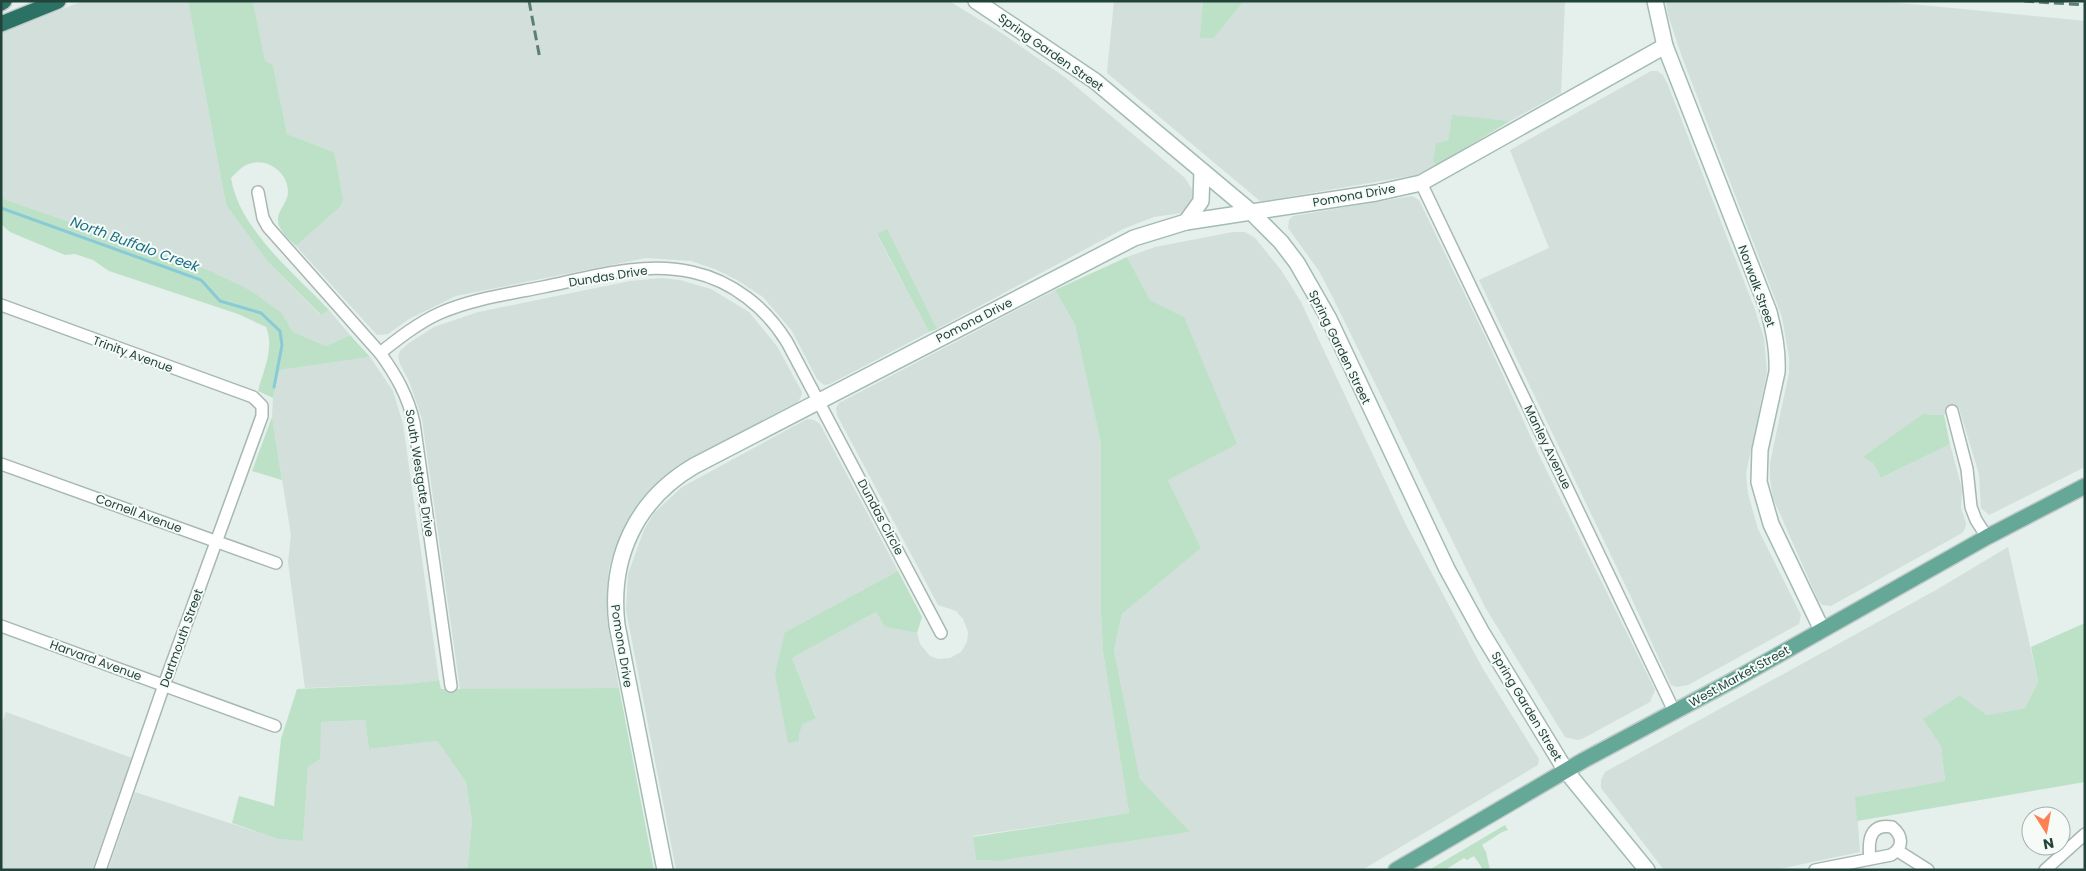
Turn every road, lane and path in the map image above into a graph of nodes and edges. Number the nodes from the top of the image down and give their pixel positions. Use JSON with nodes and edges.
{"nodes":[{"id":1,"x":4,"y":1,"type":"edge"},
{"id":2,"x":58,"y":1,"type":"edge"},
{"id":3,"x":976,"y":1,"type":"edge"},
{"id":4,"x":1655,"y":1,"type":"edge"},
{"id":5,"x":1,"y":3,"type":"edge"},
{"id":6,"x":1,"y":24,"type":"edge"},
{"id":7,"x":1665,"y":46,"type":"junction"},
{"id":8,"x":1202,"y":171,"type":"junction"},
{"id":9,"x":1421,"y":183,"type":"junction"},
{"id":10,"x":258,"y":192,"type":"dead end"},
{"id":11,"x":1250,"y":211,"type":"junction"},
{"id":12,"x":1186,"y":222,"type":"junction"},
{"id":13,"x":1,"y":305,"type":"edge"},
{"id":14,"x":380,"y":353,"type":"junction"},
{"id":15,"x":818,"y":402,"type":"junction"},
{"id":16,"x":262,"y":406,"type":"joint"},
{"id":17,"x":1952,"y":411,"type":"dead end"},
{"id":18,"x":1,"y":464,"type":"edge"},
{"id":19,"x":2085,"y":486,"type":"edge"},
{"id":20,"x":1987,"y":538,"type":"junction"},
{"id":21,"x":217,"y":542,"type":"junction"},
{"id":22,"x":276,"y":563,"type":"dead end"},
{"id":23,"x":1,"y":626,"type":"edge"},
{"id":24,"x":1822,"y":630,"type":"junction"},
{"id":25,"x":941,"y":633,"type":"dead end"},
{"id":26,"x":164,"y":685,"type":"junction"},
{"id":27,"x":451,"y":686,"type":"dead end"},
{"id":28,"x":1674,"y":711,"type":"junction"},
{"id":29,"x":275,"y":726,"type":"dead end"},
{"id":30,"x":1566,"y":771,"type":"junction"},
{"id":31,"x":2085,"y":834,"type":"edge"},
{"id":32,"x":1898,"y":850,"type":"junction"},
{"id":33,"x":1870,"y":859,"type":"junction"},
{"id":34,"x":100,"y":870,"type":"edge"},
{"id":35,"x":665,"y":870,"type":"edge"},
{"id":36,"x":1396,"y":870,"type":"edge"},
{"id":37,"x":1647,"y":870,"type":"edge"},
{"id":38,"x":1815,"y":870,"type":"edge"},
{"id":39,"x":1928,"y":870,"type":"edge"},
{"id":40,"x":2045,"y":870,"type":"edge"}],
"edges":[{"from":1,"to":5,"type":"highway"},
{"from":2,"to":6,"type":"highway"},
{"from":3,"to":8,"type":"street","name":"Spring Garden Street"},
{"from":4,"to":7,"type":"street","name":"Norwalk Street"},
{"from":7,"to":9,"type":"street","name":"Pomona Drive"},
{"from":7,"to":24,"type":"street","name":"Norwalk Street"},
{"from":8,"to":11,"type":"street","name":"Spring Garden Street"},
{"from":8,"to":12,"type":"street"},
{"from":9,"to":11,"type":"street","name":"Pomona Drive"},
{"from":9,"to":28,"type":"street","name":"Manley Avenue"},
{"from":10,"to":14,"type":"street","name":"South Westgate Drive"},
{"from":11,"to":12,"type":"street","name":"Pomona Drive"},
{"from":11,"to":30,"type":"street","name":"Spring Garden Street"},
{"from":12,"to":15,"type":"street","name":"Pomona Drive"},
{"from":13,"to":16,"type":"street","name":"Trinity Avenue"},
{"from":14,"to":15,"type":"street","name":"Dundas Drive"},
{"from":14,"to":27,"type":"street","name":"South Westgate Drive"},
{"from":15,"to":25,"type":"street","name":"Dundas Circle"},
{"from":15,"to":35,"type":"street","name":"Pomona Drive"},
{"from":16,"to":21,"type":"street","name":"Dartmouth Street"},
{"from":17,"to":20,"type":"street"},
{"from":18,"to":21,"type":"street","name":"Cornell Avenue"},
{"from":19,"to":20,"type":"main road","name":"West Market Street"},
{"from":20,"to":24,"type":"main road","name":"West Market Street"},
{"from":21,"to":22,"type":"street","name":"Cornell Avenue"},
{"from":21,"to":26,"type":"street","name":"Dartmouth Street"},
{"from":23,"to":26,"type":"street","name":"Harvard Avenue"},
{"from":24,"to":28,"type":"main road","name":"West Market Street"},
{"from":26,"to":29,"type":"street","name":"Harvard Avenue"},
{"from":26,"to":34,"type":"street","name":"Dartmouth Street"},
{"from":28,"to":30,"type":"main road","name":"West Market Street"},
{"from":30,"to":36,"type":"main road","name":"West Market Street"},
{"from":30,"to":37,"type":"street","name":"Spring Garden Street"},
{"from":31,"to":40,"type":"street"},
{"from":32,"to":33,"type":"street"},
{"from":32,"to":33,"type":"street"},
{"from":32,"to":39,"type":"street"},
{"from":33,"to":38,"type":"street"}]}
